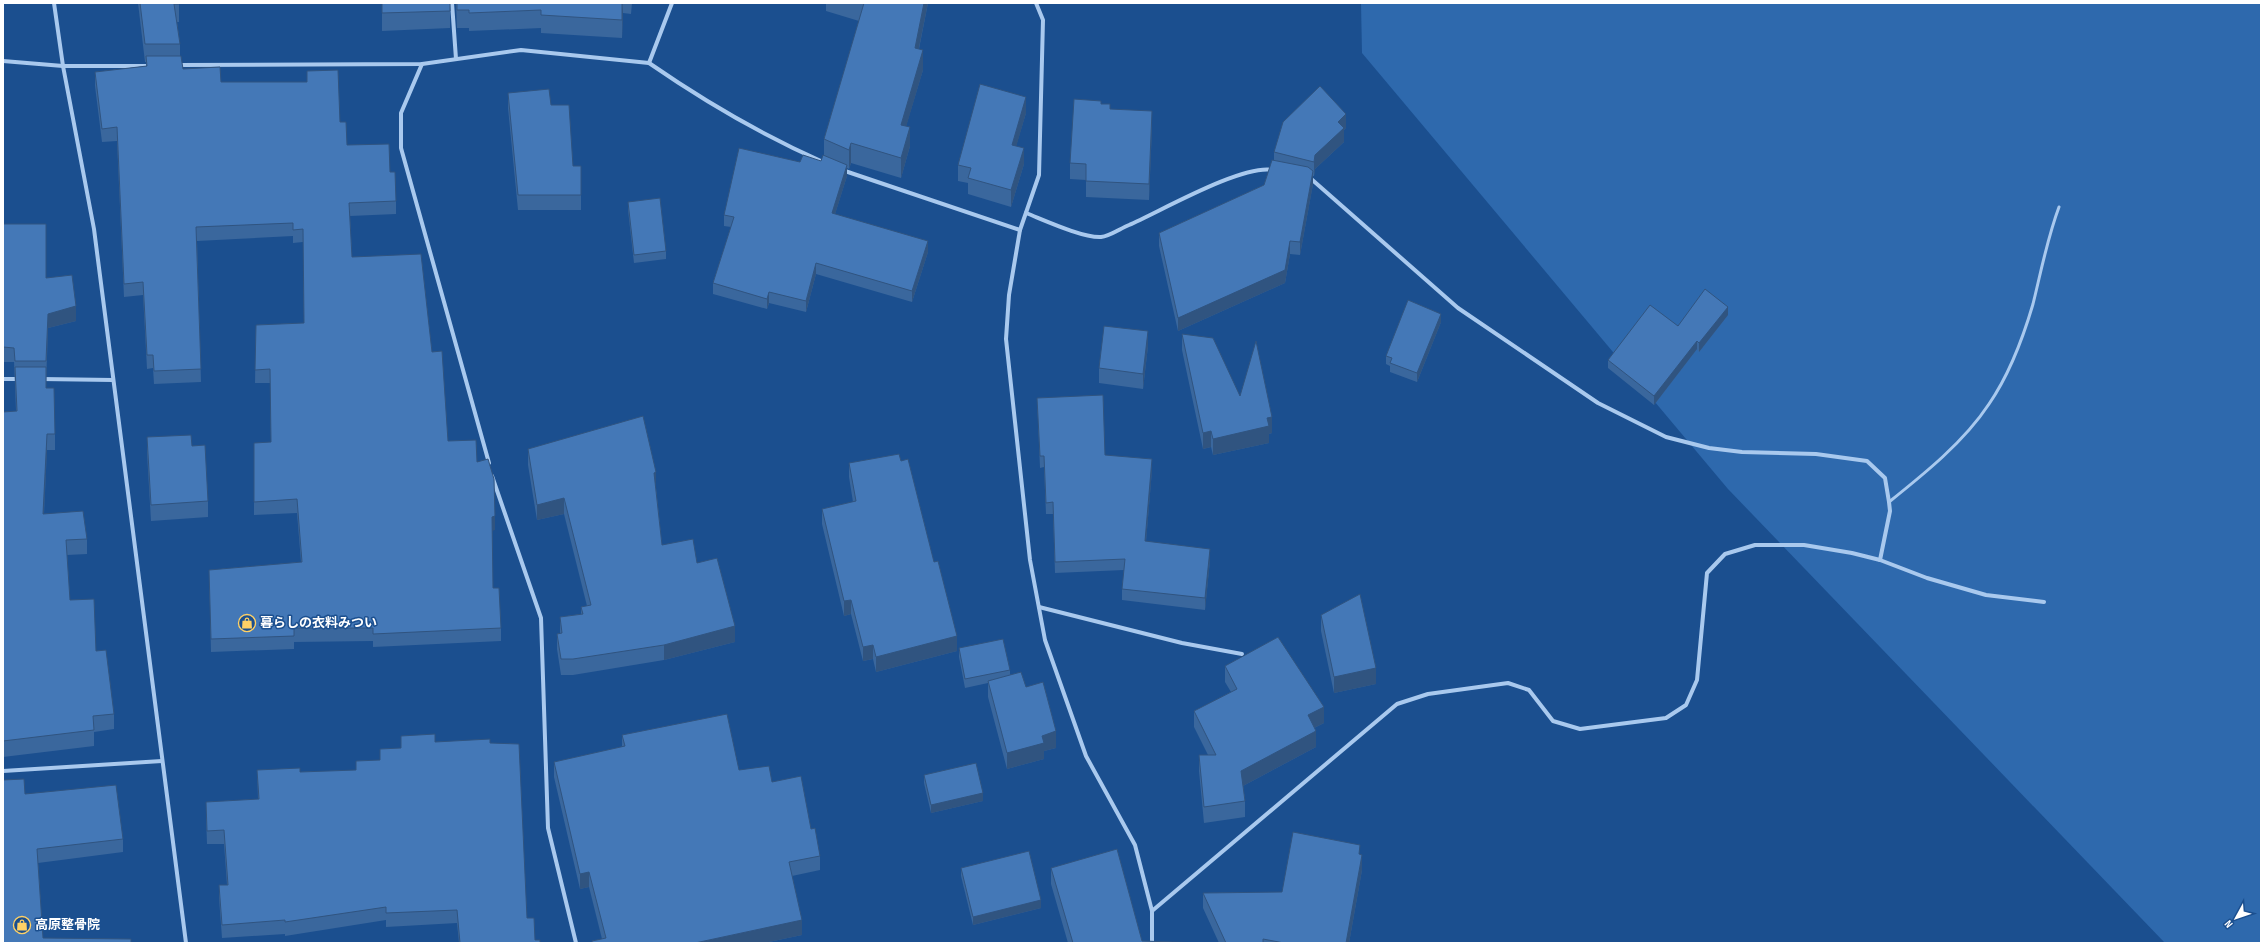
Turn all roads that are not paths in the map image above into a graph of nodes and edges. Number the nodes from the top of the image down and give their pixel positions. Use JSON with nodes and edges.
{"nodes":[{"id":1,"x":54,"y":3,"type":"edge"},
{"id":2,"x":452,"y":3,"type":"edge"},
{"id":3,"x":672,"y":3,"type":"edge"},
{"id":4,"x":1036,"y":3,"type":"edge"},
{"id":5,"x":456,"y":59,"type":"junction"},
{"id":6,"x":3,"y":61,"type":"edge"},
{"id":7,"x":649,"y":63,"type":"junction"},
{"id":8,"x":422,"y":64,"type":"junction"},
{"id":9,"x":175,"y":65,"type":"edge"},
{"id":10,"x":63,"y":66,"type":"junction"},
{"id":11,"x":159,"y":66,"type":"edge"},
{"id":12,"x":828,"y":164,"type":"edge"},
{"id":13,"x":835,"y":167,"type":"edge"},
{"id":14,"x":1280,"y":171,"type":"edge"},
{"id":15,"x":1302,"y":176,"type":"edge"},
{"id":16,"x":2059,"y":207,"type":"dead end"},
{"id":17,"x":1026,"y":213,"type":"junction"},
{"id":18,"x":1020,"y":230,"type":"junction"},
{"id":19,"x":3,"y":379,"type":"edge"},
{"id":20,"x":27,"y":379,"type":"edge"},
{"id":21,"x":34,"y":379,"type":"edge"},
{"id":22,"x":113,"y":380,"type":"junction"},
{"id":23,"x":1889,"y":502,"type":"junction"},
{"id":24,"x":1880,"y":560,"type":"junction"},
{"id":25,"x":2044,"y":602,"type":"dead end"},
{"id":26,"x":1039,"y":607,"type":"junction"},
{"id":27,"x":1242,"y":654,"type":"dead end"},
{"id":28,"x":162,"y":761,"type":"junction"},
{"id":29,"x":3,"y":771,"type":"edge"},
{"id":30,"x":1152,"y":911,"type":"junction"},
{"id":31,"x":186,"y":943,"type":"edge"},
{"id":32,"x":576,"y":943,"type":"edge"},
{"id":33,"x":1152,"y":943,"type":"edge"}],
"edges":[{"from":1,"to":10,"type":"street"},
{"from":2,"to":5,"type":"street"},
{"from":3,"to":7,"type":"street"},
{"from":4,"to":17,"type":"street"},
{"from":5,"to":7,"type":"street"},
{"from":5,"to":8,"type":"street"},
{"from":6,"to":10,"type":"street"},
{"from":7,"to":12,"type":"street"},
{"from":8,"to":9,"type":"street"},
{"from":8,"to":32,"type":"street"},
{"from":10,"to":11,"type":"street"},
{"from":10,"to":22,"type":"street"},
{"from":13,"to":18,"type":"street"},
{"from":14,"to":17,"type":"street"},
{"from":15,"to":23,"type":"street"},
{"from":16,"to":23,"type":"lane"},
{"from":17,"to":18,"type":"street"},
{"from":18,"to":26,"type":"street"},
{"from":19,"to":20,"type":"street"},
{"from":21,"to":22,"type":"street"},
{"from":22,"to":28,"type":"street"},
{"from":23,"to":24,"type":"street"},
{"from":24,"to":25,"type":"street"},
{"from":24,"to":30,"type":"street"},
{"from":26,"to":27,"type":"street"},
{"from":26,"to":30,"type":"street"},
{"from":28,"to":29,"type":"street"},
{"from":28,"to":31,"type":"street"},
{"from":30,"to":33,"type":"street"}]}
